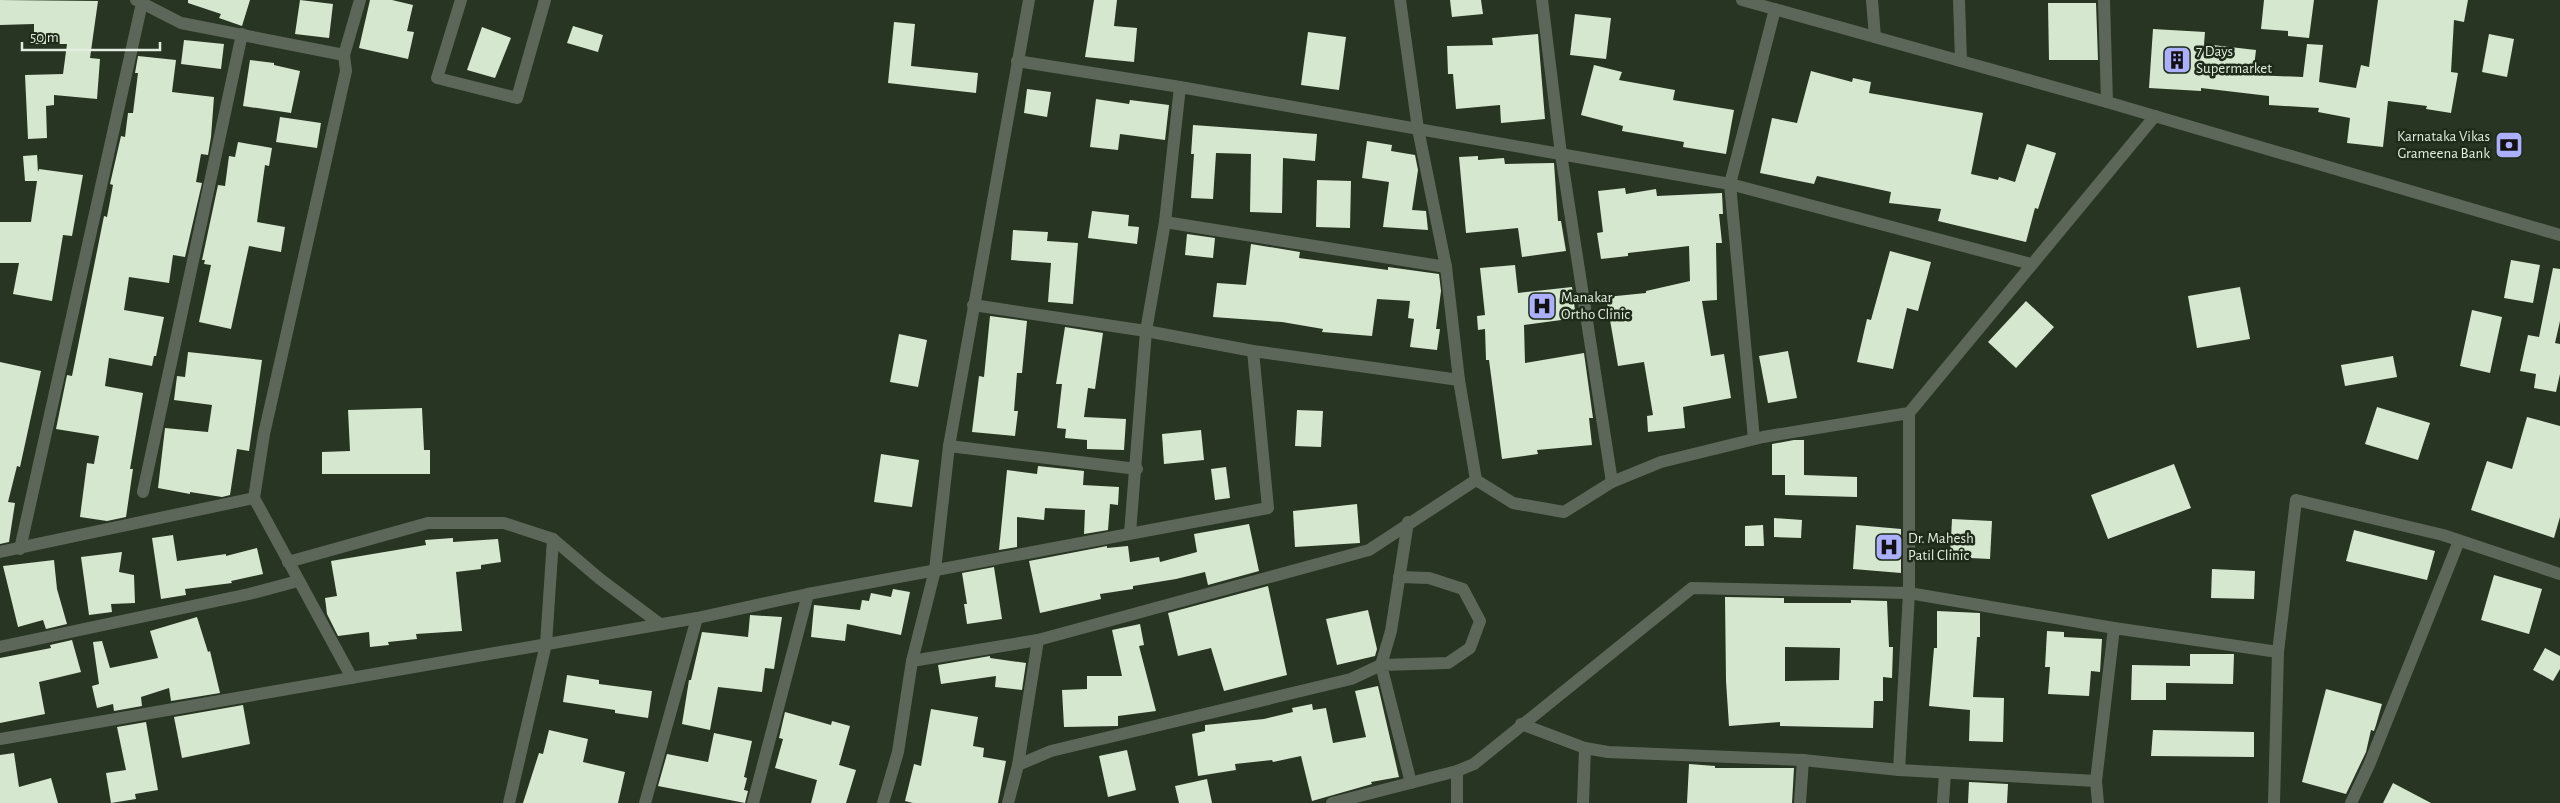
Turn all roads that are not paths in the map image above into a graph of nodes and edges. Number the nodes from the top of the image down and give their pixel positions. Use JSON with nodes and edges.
{"nodes":[{"id":1,"x":360,"y":0,"type":"edge"},
{"id":2,"x":461,"y":0,"type":"edge"},
{"id":3,"x":545,"y":0,"type":"edge"},
{"id":4,"x":1029,"y":0,"type":"edge"},
{"id":5,"x":1400,"y":0,"type":"edge"},
{"id":6,"x":1542,"y":0,"type":"edge"},
{"id":7,"x":1742,"y":0,"type":"edge"},
{"id":8,"x":1872,"y":0,"type":"edge"},
{"id":9,"x":1959,"y":0,"type":"edge"},
{"id":10,"x":2104,"y":0,"type":"edge"},
{"id":11,"x":139,"y":1,"type":"edge"},
{"id":12,"x":1775,"y":9,"type":"junction"},
{"id":13,"x":242,"y":34,"type":"junction"},
{"id":14,"x":1875,"y":37,"type":"junction"},
{"id":15,"x":344,"y":55,"type":"junction"},
{"id":16,"x":1017,"y":60,"type":"junction"},
{"id":17,"x":1961,"y":61,"type":"junction"},
{"id":18,"x":1180,"y":87,"type":"junction"},
{"id":19,"x":2107,"y":102,"type":"junction"},
{"id":20,"x":2155,"y":116,"type":"junction"},
{"id":21,"x":1418,"y":129,"type":"junction"},
{"id":22,"x":1561,"y":154,"type":"junction"},
{"id":23,"x":1730,"y":184,"type":"junction"},
{"id":24,"x":1165,"y":222,"type":"junction"},
{"id":25,"x":2560,"y":236,"type":"edge"},
{"id":26,"x":2031,"y":264,"type":"junction"},
{"id":27,"x":1446,"y":267,"type":"junction"},
{"id":28,"x":973,"y":305,"type":"junction"},
{"id":29,"x":1146,"y":331,"type":"junction"},
{"id":30,"x":1253,"y":351,"type":"junction"},
{"id":31,"x":1459,"y":380,"type":"junction"},
{"id":32,"x":1909,"y":412,"type":"junction"},
{"id":33,"x":1754,"y":439,"type":"junction"},
{"id":34,"x":949,"y":446,"type":"junction"},
{"id":35,"x":1137,"y":469,"type":"junction"},
{"id":36,"x":1476,"y":480,"type":"junction"},
{"id":37,"x":1612,"y":482,"type":"junction"},
{"id":38,"x":143,"y":492,"type":"dead end"},
{"id":39,"x":254,"y":498,"type":"junction"},
{"id":40,"x":1408,"y":522,"type":"junction"},
{"id":41,"x":1130,"y":533,"type":"junction"},
{"id":42,"x":553,"y":539,"type":"junction"},
{"id":43,"x":2459,"y":540,"type":"junction"},
{"id":44,"x":20,"y":549,"type":"junction"},
{"id":45,"x":0,"y":552,"type":"edge"},
{"id":46,"x":288,"y":562,"type":"junction"},
{"id":47,"x":935,"y":570,"type":"junction"},
{"id":48,"x":2560,"y":574,"type":"edge"},
{"id":49,"x":1399,"y":577,"type":"junction"},
{"id":50,"x":298,"y":581,"type":"junction"},
{"id":51,"x":1909,"y":593,"type":"junction"},
{"id":52,"x":808,"y":594,"type":"junction"},
{"id":53,"x":697,"y":618,"type":"junction"},
{"id":54,"x":660,"y":624,"type":"junction"},
{"id":55,"x":2114,"y":628,"type":"junction"},
{"id":56,"x":1038,"y":640,"type":"junction"},
{"id":57,"x":546,"y":644,"type":"junction"},
{"id":58,"x":0,"y":647,"type":"edge"},
{"id":59,"x":2278,"y":652,"type":"junction"},
{"id":60,"x":912,"y":661,"type":"junction"},
{"id":61,"x":1381,"y":664,"type":"junction"},
{"id":62,"x":352,"y":678,"type":"junction"},
{"id":63,"x":1521,"y":724,"type":"junction"},
{"id":64,"x":0,"y":739,"type":"edge"},
{"id":65,"x":1585,"y":748,"type":"junction"},
{"id":66,"x":1803,"y":760,"type":"junction"},
{"id":67,"x":1018,"y":765,"type":"junction"},
{"id":68,"x":1900,"y":770,"type":"junction"},
{"id":69,"x":1457,"y":771,"type":"junction"},
{"id":70,"x":1945,"y":773,"type":"junction"},
{"id":71,"x":2096,"y":781,"type":"junction"},
{"id":72,"x":1411,"y":782,"type":"junction"},
{"id":73,"x":509,"y":803,"type":"edge"},
{"id":74,"x":645,"y":803,"type":"edge"},
{"id":75,"x":753,"y":803,"type":"edge"},
{"id":76,"x":883,"y":803,"type":"edge"},
{"id":77,"x":1008,"y":803,"type":"edge"},
{"id":78,"x":1332,"y":803,"type":"edge"},
{"id":79,"x":1456,"y":803,"type":"edge"},
{"id":80,"x":1583,"y":803,"type":"edge"},
{"id":81,"x":1800,"y":803,"type":"edge"},
{"id":82,"x":1943,"y":803,"type":"edge"},
{"id":83,"x":2098,"y":803,"type":"edge"},
{"id":84,"x":2274,"y":803,"type":"edge"},
{"id":85,"x":2351,"y":803,"type":"edge"}],
"edges":[{"from":1,"to":15,"type":"street"},
{"from":2,"to":3,"type":"street"},
{"from":4,"to":16,"type":"street"},
{"from":5,"to":21,"type":"street"},
{"from":6,"to":22,"type":"street"},
{"from":7,"to":12,"type":"street"},
{"from":8,"to":14,"type":"street"},
{"from":9,"to":17,"type":"street"},
{"from":10,"to":19,"type":"street"},
{"from":11,"to":13,"type":"street"},
{"from":11,"to":44,"type":"street"},
{"from":12,"to":14,"type":"street"},
{"from":12,"to":23,"type":"street"},
{"from":13,"to":15,"type":"street"},
{"from":13,"to":38,"type":"street"},
{"from":14,"to":17,"type":"street"},
{"from":15,"to":39,"type":"street"},
{"from":16,"to":18,"type":"street"},
{"from":16,"to":28,"type":"street"},
{"from":17,"to":19,"type":"street"},
{"from":18,"to":21,"type":"street"},
{"from":18,"to":24,"type":"street"},
{"from":19,"to":20,"type":"street"},
{"from":20,"to":25,"type":"street"},
{"from":20,"to":26,"type":"street"},
{"from":21,"to":22,"type":"street"},
{"from":21,"to":27,"type":"street"},
{"from":22,"to":23,"type":"street"},
{"from":22,"to":37,"type":"street"},
{"from":23,"to":26,"type":"street"},
{"from":23,"to":33,"type":"street"},
{"from":24,"to":27,"type":"street"},
{"from":24,"to":29,"type":"street"},
{"from":26,"to":32,"type":"street"},
{"from":27,"to":31,"type":"street"},
{"from":28,"to":29,"type":"street"},
{"from":28,"to":34,"type":"street"},
{"from":29,"to":30,"type":"street"},
{"from":29,"to":35,"type":"street"},
{"from":30,"to":31,"type":"street"},
{"from":30,"to":41,"type":"street"},
{"from":31,"to":36,"type":"street"},
{"from":32,"to":33,"type":"street"},
{"from":32,"to":51,"type":"street"},
{"from":33,"to":37,"type":"street"},
{"from":34,"to":35,"type":"street"},
{"from":34,"to":47,"type":"street"},
{"from":35,"to":41,"type":"street"},
{"from":36,"to":37,"type":"street"},
{"from":36,"to":40,"type":"street"},
{"from":39,"to":44,"type":"street"},
{"from":39,"to":46,"type":"street"},
{"from":40,"to":49,"type":"street"},
{"from":40,"to":56,"type":"street"},
{"from":41,"to":47,"type":"street"},
{"from":42,"to":46,"type":"street"},
{"from":42,"to":54,"type":"street"},
{"from":42,"to":57,"type":"street"},
{"from":43,"to":48,"type":"street"},
{"from":43,"to":59,"type":"street"},
{"from":43,"to":85,"type":"street"},
{"from":44,"to":45,"type":"street"},
{"from":46,"to":50,"type":"street"},
{"from":47,"to":52,"type":"street"},
{"from":47,"to":60,"type":"street"},
{"from":49,"to":61,"type":"street"},
{"from":49,"to":61,"type":"street"},
{"from":50,"to":58,"type":"street"},
{"from":50,"to":62,"type":"street"},
{"from":51,"to":55,"type":"street"},
{"from":51,"to":63,"type":"street"},
{"from":51,"to":68,"type":"street"},
{"from":52,"to":53,"type":"street"},
{"from":52,"to":75,"type":"street"},
{"from":53,"to":54,"type":"street"},
{"from":53,"to":74,"type":"street"},
{"from":54,"to":57,"type":"street"},
{"from":55,"to":59,"type":"street"},
{"from":55,"to":71,"type":"street"},
{"from":56,"to":60,"type":"street"},
{"from":56,"to":67,"type":"street"},
{"from":57,"to":62,"type":"street"},
{"from":57,"to":73,"type":"street"},
{"from":59,"to":84,"type":"street"},
{"from":60,"to":76,"type":"street"},
{"from":61,"to":67,"type":"street"},
{"from":61,"to":72,"type":"street"},
{"from":62,"to":64,"type":"street"},
{"from":63,"to":65,"type":"street"},
{"from":63,"to":69,"type":"street"},
{"from":65,"to":66,"type":"street"},
{"from":65,"to":80,"type":"street"},
{"from":66,"to":68,"type":"street"},
{"from":66,"to":81,"type":"street"},
{"from":67,"to":77,"type":"street"},
{"from":68,"to":70,"type":"street"},
{"from":69,"to":72,"type":"street"},
{"from":69,"to":79,"type":"street"},
{"from":70,"to":71,"type":"street"},
{"from":70,"to":82,"type":"street"},
{"from":71,"to":83,"type":"street"},
{"from":72,"to":78,"type":"street"}]}
